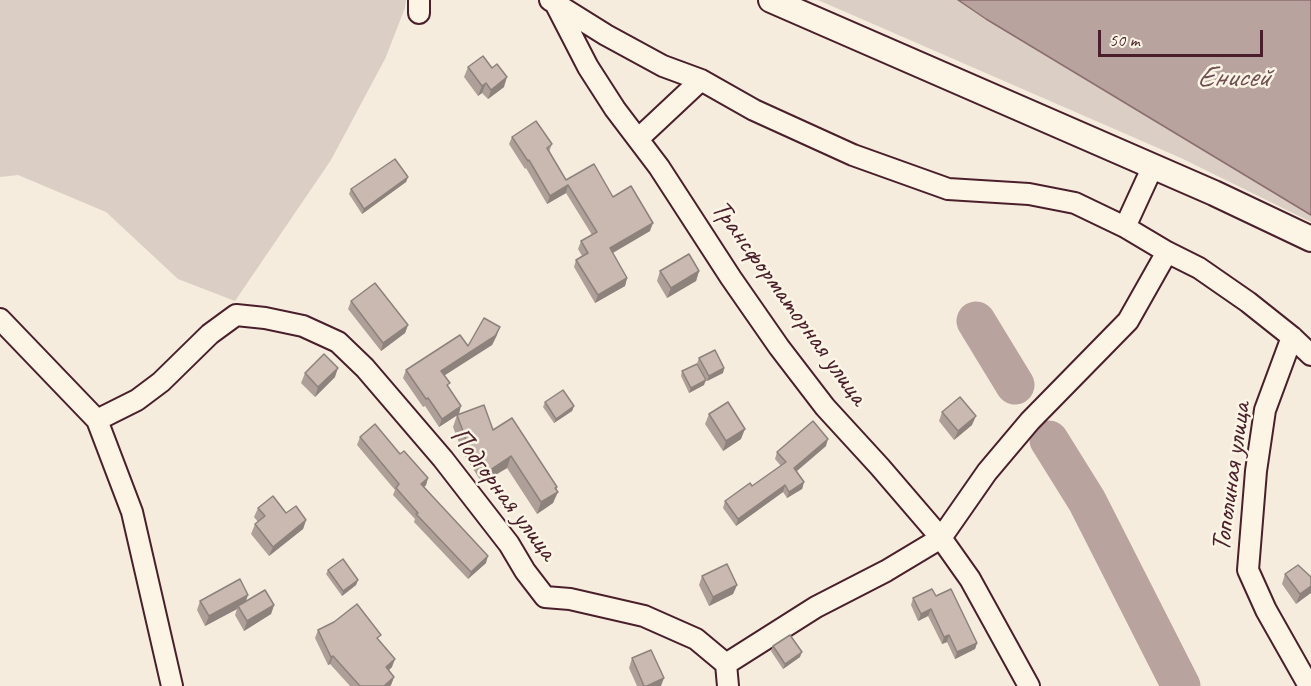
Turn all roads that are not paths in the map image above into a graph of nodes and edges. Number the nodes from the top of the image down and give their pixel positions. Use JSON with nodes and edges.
{"nodes":[{"id":1,"x":771,"y":0,"type":"edge"},
{"id":2,"x":553,"y":2,"type":"edge"},
{"id":3,"x":701,"y":80,"type":"junction"},
{"id":4,"x":638,"y":139,"type":"junction"},
{"id":5,"x":1153,"y":166,"type":"junction"},
{"id":6,"x":1125,"y":227,"type":"junction"},
{"id":7,"x":1311,"y":239,"type":"edge"},
{"id":8,"x":1167,"y":252,"type":"junction"},
{"id":9,"x":0,"y":319,"type":"edge"},
{"id":10,"x":1292,"y":337,"type":"junction"},
{"id":11,"x":1311,"y":355,"type":"edge"},
{"id":12,"x":97,"y":420,"type":"junction"},
{"id":13,"x":941,"y":538,"type":"junction"},
{"id":14,"x":726,"y":663,"type":"junction"},
{"id":15,"x":172,"y":686,"type":"edge"},
{"id":16,"x":728,"y":686,"type":"edge"},
{"id":17,"x":1029,"y":686,"type":"edge"},
{"id":18,"x":1309,"y":686,"type":"edge"}],
"edges":[{"from":1,"to":5,"type":"street"},
{"from":2,"to":3,"type":"street"},
{"from":2,"to":4,"type":"street","name":"Трансформаторная улица"},
{"from":3,"to":4,"type":"street"},
{"from":3,"to":6,"type":"street"},
{"from":4,"to":13,"type":"street","name":"Трансформаторная улица"},
{"from":5,"to":6,"type":"street"},
{"from":5,"to":7,"type":"street"},
{"from":6,"to":8,"type":"street"},
{"from":8,"to":10,"type":"street"},
{"from":8,"to":13,"type":"street"},
{"from":9,"to":12,"type":"street"},
{"from":10,"to":11,"type":"street"},
{"from":10,"to":18,"type":"street","name":"Тополиная улица"},
{"from":12,"to":14,"type":"street","name":"Подгорная улица"},
{"from":12,"to":15,"type":"street"},
{"from":13,"to":14,"type":"street"},
{"from":13,"to":17,"type":"street","name":"Трансформаторная улица"},
{"from":14,"to":16,"type":"street"}]}
